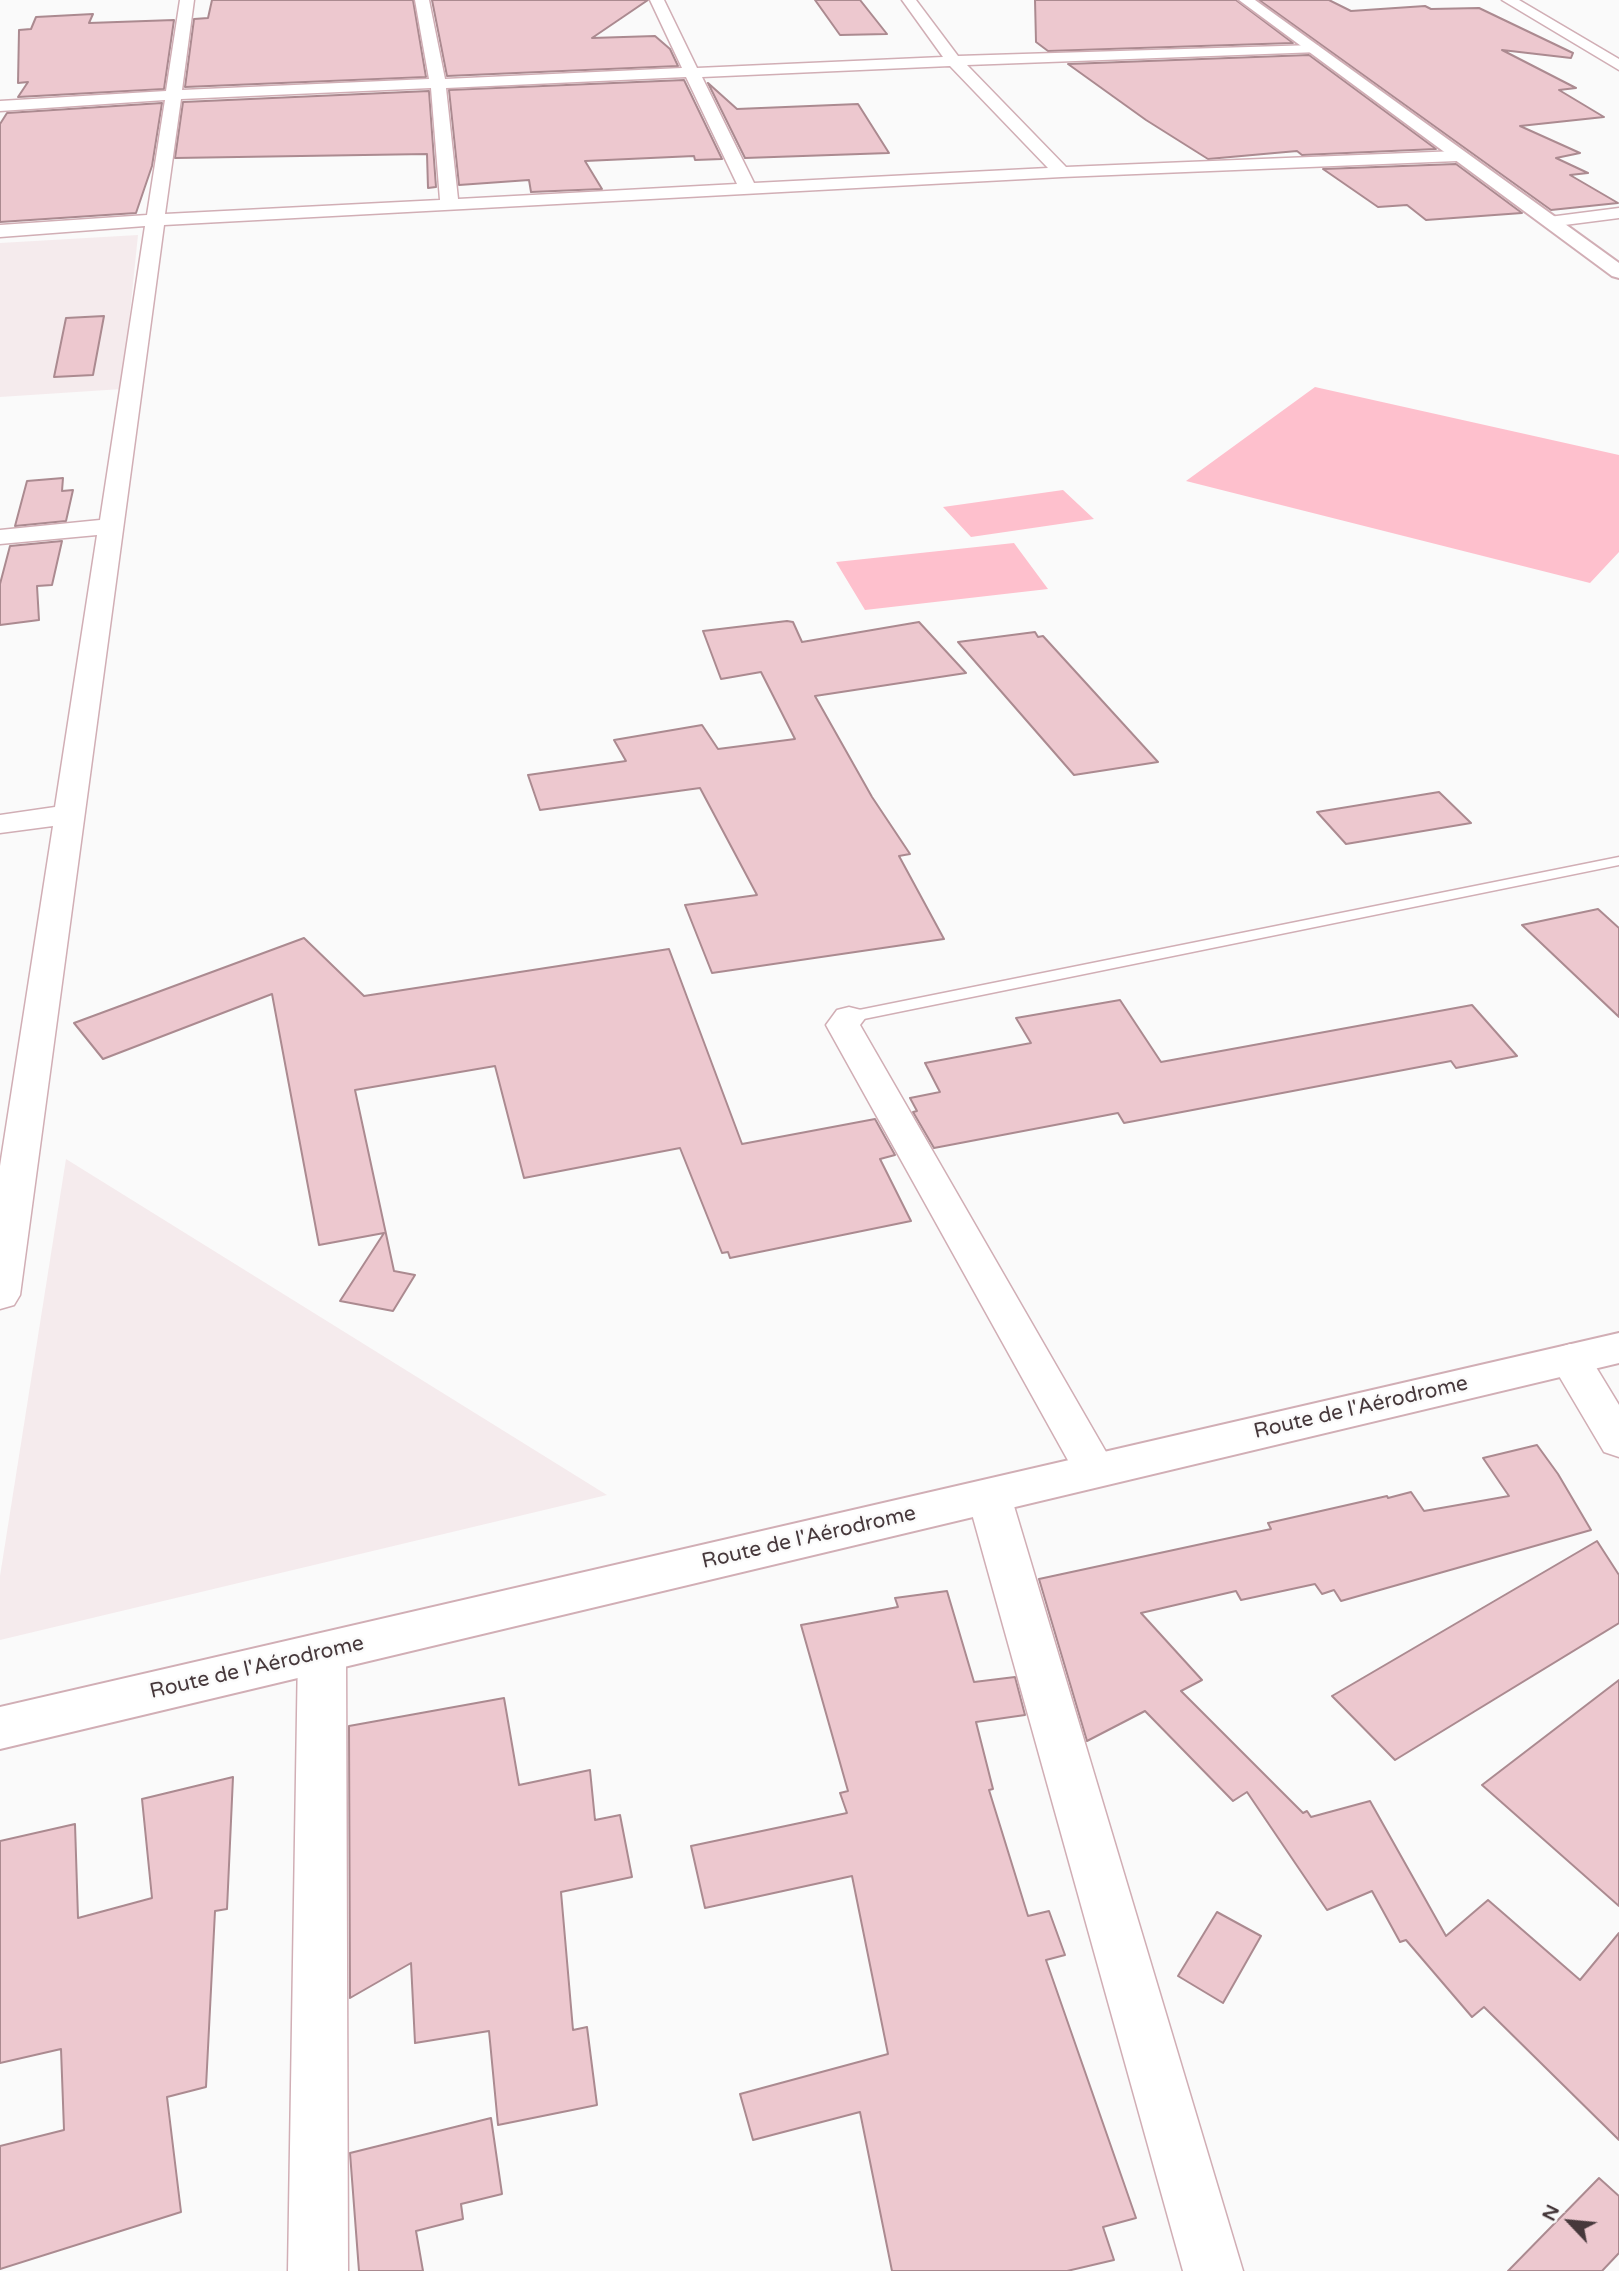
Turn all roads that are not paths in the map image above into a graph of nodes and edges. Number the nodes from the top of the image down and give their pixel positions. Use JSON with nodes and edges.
{"nodes":[{"id":1,"x":187,"y":0,"type":"edge"},
{"id":2,"x":422,"y":0,"type":"edge"},
{"id":3,"x":657,"y":0,"type":"edge"},
{"id":4,"x":909,"y":0,"type":"edge"},
{"id":5,"x":1246,"y":0,"type":"edge"},
{"id":6,"x":1510,"y":0,"type":"edge"},
{"id":7,"x":1314,"y":49,"type":"junction"},
{"id":8,"x":954,"y":61,"type":"junction"},
{"id":9,"x":1619,"y":65,"type":"edge"},
{"id":10,"x":694,"y":75,"type":"junction"},
{"id":11,"x":438,"y":84,"type":"junction"},
{"id":12,"x":173,"y":95,"type":"junction"},
{"id":13,"x":0,"y":106,"type":"edge"},
{"id":14,"x":1457,"y":156,"type":"junction"},
{"id":15,"x":1062,"y":172,"type":"junction"},
{"id":16,"x":748,"y":189,"type":"junction"},
{"id":17,"x":450,"y":206,"type":"junction"},
{"id":18,"x":1619,"y":213,"type":"edge"},
{"id":19,"x":155,"y":220,"type":"junction"},
{"id":20,"x":1549,"y":222,"type":"junction"},
{"id":21,"x":0,"y":231,"type":"edge"},
{"id":22,"x":1619,"y":272,"type":"edge"},
{"id":23,"x":111,"y":526,"type":"junction"},
{"id":24,"x":0,"y":537,"type":"edge"},
{"id":25,"x":70,"y":814,"type":"junction"},
{"id":26,"x":0,"y":824,"type":"edge"},
{"id":27,"x":1619,"y":862,"type":"edge"},
{"id":28,"x":849,"y":1017,"type":"joint"},
{"id":29,"x":10,"y":1158,"type":"edge"},
{"id":30,"x":0,"y":1295,"type":"edge"},
{"id":31,"x":1619,"y":1348,"type":"edge"},
{"id":32,"x":1570,"y":1359,"type":"junction"},
{"id":33,"x":1619,"y":1441,"type":"edge"},
{"id":34,"x":1096,"y":1471,"type":"junction"},
{"id":35,"x":989,"y":1496,"type":"junction"},
{"id":36,"x":322,"y":1652,"type":"junction"},
{"id":37,"x":0,"y":1728,"type":"edge"},
{"id":38,"x":318,"y":2271,"type":"edge"},
{"id":39,"x":1213,"y":2271,"type":"edge"}],
"edges":[{"from":1,"to":12,"type":"street"},
{"from":2,"to":11,"type":"street"},
{"from":3,"to":10,"type":"street"},
{"from":4,"to":8,"type":"street"},
{"from":5,"to":7,"type":"street"},
{"from":6,"to":9,"type":"street"},
{"from":7,"to":8,"type":"street"},
{"from":7,"to":14,"type":"street"},
{"from":8,"to":10,"type":"street"},
{"from":8,"to":15,"type":"street"},
{"from":10,"to":11,"type":"street"},
{"from":10,"to":16,"type":"street"},
{"from":11,"to":12,"type":"street"},
{"from":11,"to":17,"type":"street"},
{"from":12,"to":13,"type":"street"},
{"from":12,"to":19,"type":"street"},
{"from":14,"to":15,"type":"street"},
{"from":14,"to":20,"type":"street"},
{"from":15,"to":16,"type":"street"},
{"from":16,"to":17,"type":"street"},
{"from":17,"to":19,"type":"street"},
{"from":18,"to":20,"type":"street"},
{"from":19,"to":21,"type":"street"},
{"from":19,"to":23,"type":"street"},
{"from":20,"to":22,"type":"street"},
{"from":23,"to":24,"type":"street"},
{"from":23,"to":25,"type":"street"},
{"from":25,"to":26,"type":"street"},
{"from":25,"to":29,"type":"street"},
{"from":27,"to":28,"type":"lane"},
{"from":28,"to":34,"type":"street"},
{"from":29,"to":30,"type":"street"},
{"from":31,"to":32,"type":"street","name":"Route de l'Aérodrome"},
{"from":32,"to":33,"type":"street"},
{"from":32,"to":34,"type":"street","name":"Route de l'Aérodrome"},
{"from":34,"to":35,"type":"street","name":"Route de l'Aérodrome"},
{"from":35,"to":36,"type":"street","name":"Route de l'Aérodrome"},
{"from":35,"to":39,"type":"street"},
{"from":36,"to":37,"type":"street","name":"Route de l'Aérodrome"},
{"from":36,"to":38,"type":"street"}]}
